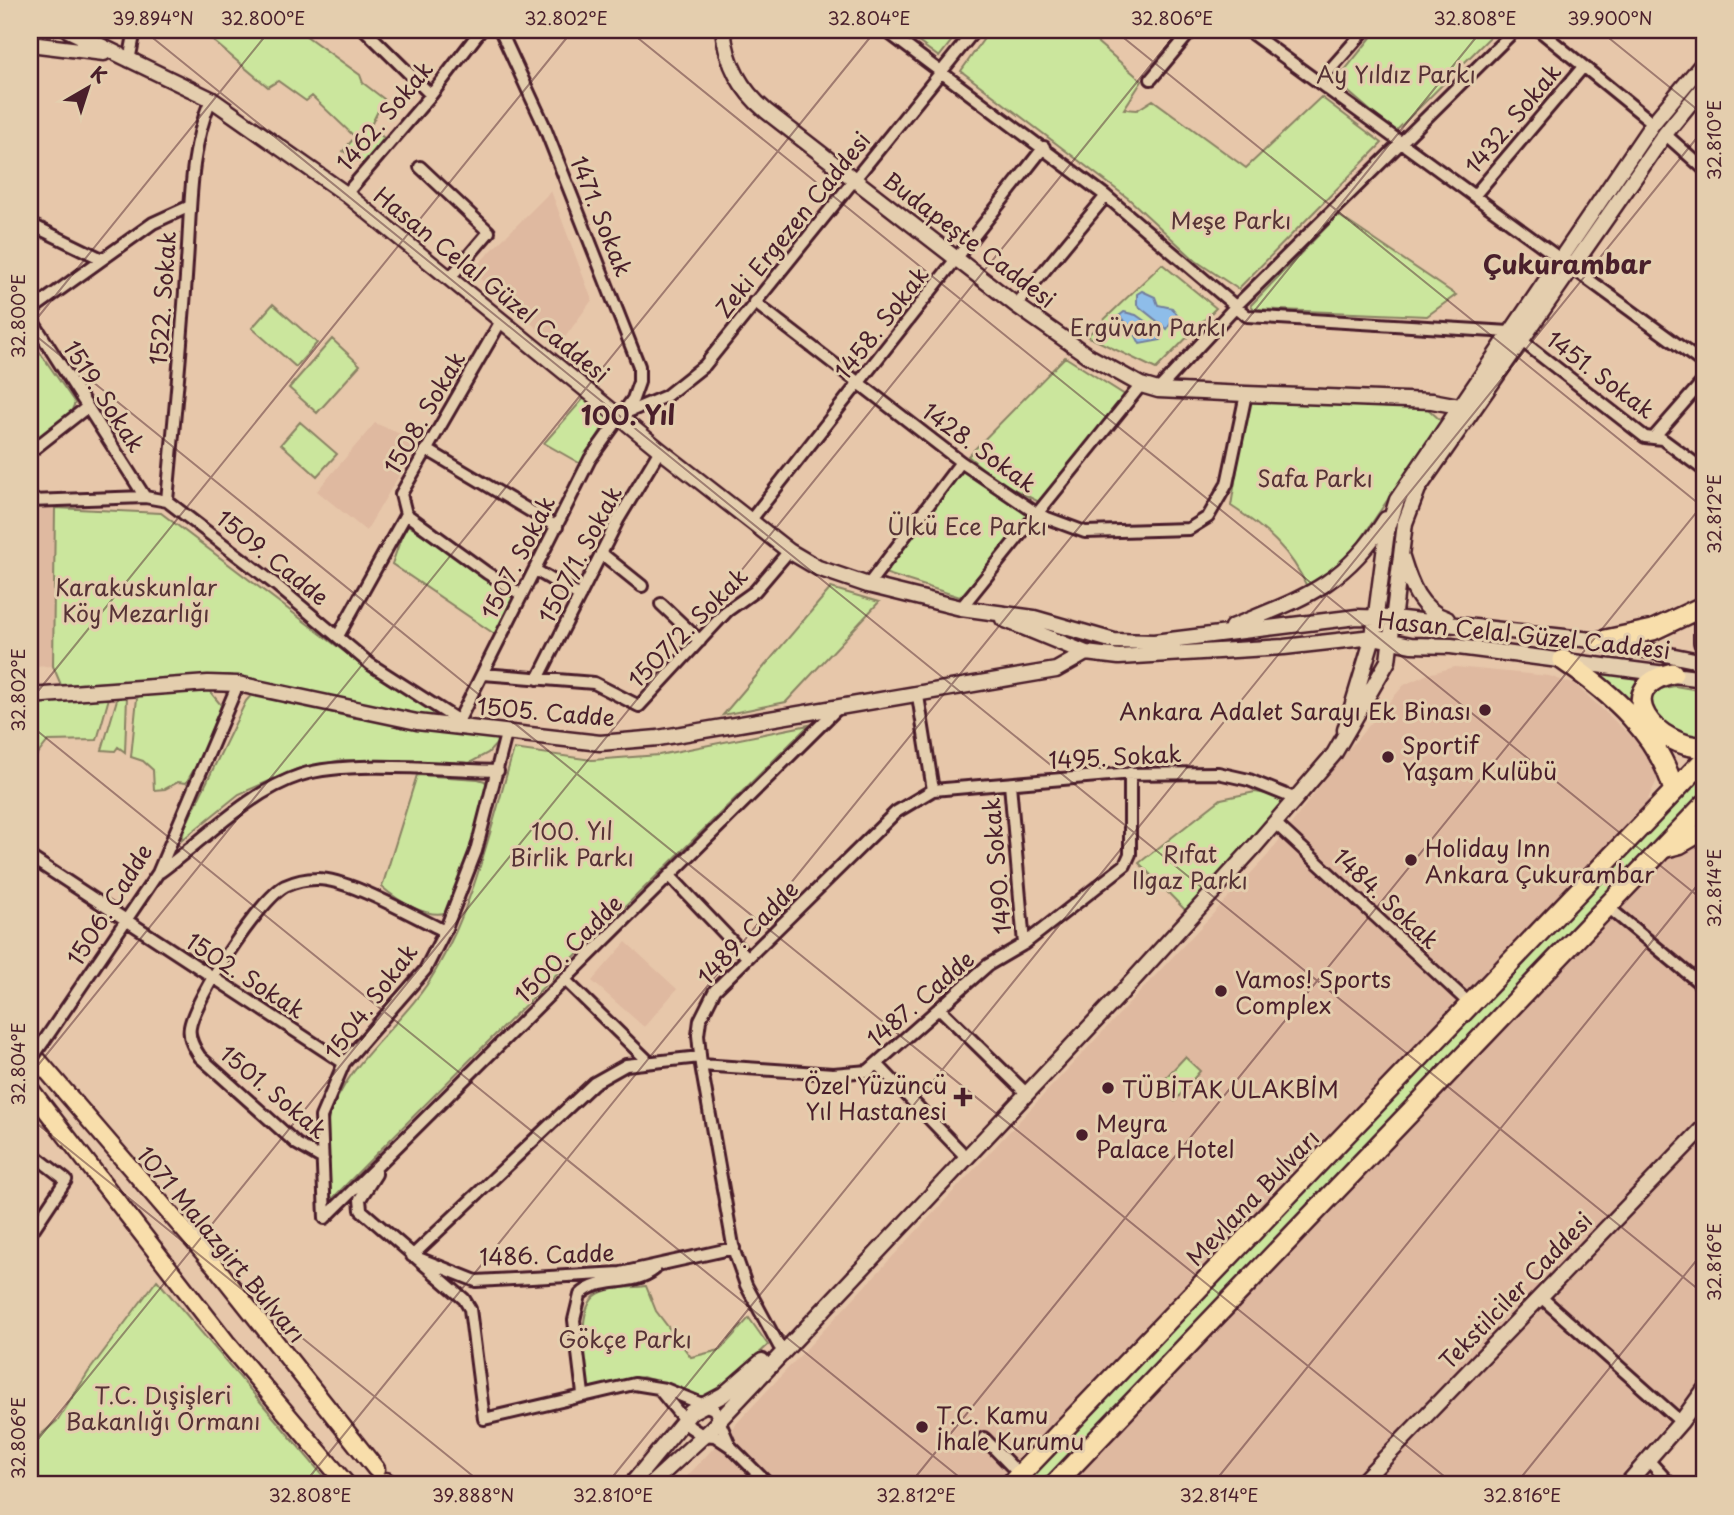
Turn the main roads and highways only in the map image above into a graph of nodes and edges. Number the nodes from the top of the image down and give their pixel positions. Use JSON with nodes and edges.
{"nodes":[{"id":1,"x":32,"y":30,"type":"edge"},
{"id":2,"x":68,"y":30,"type":"edge"},
{"id":3,"x":723,"y":30,"type":"edge"},
{"id":4,"x":30,"y":36,"type":"edge"},
{"id":5,"x":30,"y":44,"type":"edge"},
{"id":6,"x":113,"y":54,"type":"junction"},
{"id":7,"x":1704,"y":62,"type":"edge"},
{"id":8,"x":1704,"y":86,"type":"edge"},
{"id":9,"x":1567,"y":263,"type":"junction"},
{"id":10,"x":1516,"y":337,"type":"junction"},
{"id":11,"x":1459,"y":406,"type":"junction"},
{"id":12,"x":1397,"y":500,"type":"junction"},
{"id":13,"x":1401,"y":553,"type":"junction"},
{"id":14,"x":1704,"y":606,"type":"edge"},
{"id":15,"x":990,"y":613,"type":"junction"},
{"id":16,"x":1704,"y":617,"type":"edge"},
{"id":17,"x":1375,"y":618,"type":"junction"},
{"id":18,"x":1393,"y":618,"type":"junction"},
{"id":19,"x":1465,"y":625,"type":"junction"},
{"id":20,"x":1069,"y":628,"type":"junction"},
{"id":21,"x":1089,"y":633,"type":"junction"},
{"id":22,"x":1216,"y":634,"type":"junction"},
{"id":23,"x":1373,"y":637,"type":"junction"},
{"id":24,"x":1391,"y":640,"type":"junction"},
{"id":25,"x":1601,"y":641,"type":"junction"},
{"id":26,"x":1704,"y":642,"type":"edge"},
{"id":27,"x":1064,"y":645,"type":"junction"},
{"id":28,"x":1086,"y":653,"type":"junction"},
{"id":29,"x":1563,"y":660,"type":"junction"},
{"id":30,"x":1704,"y":662,"type":"edge"},
{"id":31,"x":1056,"y":670,"type":"junction"},
{"id":32,"x":1673,"y":673,"type":"junction"},
{"id":33,"x":1704,"y":679,"type":"edge"},
{"id":34,"x":30,"y":696,"type":"edge"},
{"id":35,"x":1342,"y":741,"type":"junction"},
{"id":36,"x":1704,"y":747,"type":"edge"},
{"id":37,"x":1704,"y":760,"type":"edge"},
{"id":38,"x":1674,"y":791,"type":"junction"},
{"id":39,"x":1704,"y":806,"type":"edge"},
{"id":40,"x":1704,"y":831,"type":"edge"},
{"id":41,"x":1661,"y":850,"type":"junction"},
{"id":42,"x":30,"y":1051,"type":"edge"},
{"id":43,"x":30,"y":1089,"type":"edge"},
{"id":44,"x":1704,"y":1127,"type":"edge"},
{"id":45,"x":782,"y":1346,"type":"junction"},
{"id":46,"x":1704,"y":1390,"type":"edge"},
{"id":47,"x":384,"y":1478,"type":"edge"},
{"id":48,"x":1015,"y":1480,"type":"edge"},
{"id":49,"x":347,"y":1485,"type":"edge"},
{"id":50,"x":631,"y":1485,"type":"edge"},
{"id":51,"x":650,"y":1485,"type":"edge"},
{"id":52,"x":1054,"y":1485,"type":"edge"},
{"id":53,"x":1359,"y":1485,"type":"edge"},
{"id":54,"x":1626,"y":1485,"type":"edge"}],
"edges":[{"from":1,"to":4,"type":"main road"},
{"from":2,"to":6,"type":"main road","name":"Hasan Celal Güzel Caddesi"},
{"from":3,"to":11,"type":"main road","name":"Budapeşte Caddesi"},
{"from":5,"to":6,"type":"main road","name":"Hasan Celal Güzel Caddesi"},
{"from":6,"to":15,"type":"main road","name":"Hasan Celal Güzel Caddesi"},
{"from":7,"to":9,"type":"main road"},
{"from":8,"to":9,"type":"main road"},
{"from":9,"to":10,"type":"main road"},
{"from":10,"to":11,"type":"main road"},
{"from":10,"to":13,"type":"main road"},
{"from":11,"to":12,"type":"main road"},
{"from":12,"to":17,"type":"main road"},
{"from":12,"to":22,"type":"main road"},
{"from":13,"to":18,"type":"main road"},
{"from":13,"to":19,"type":"main road"},
{"from":14,"to":25,"type":"highway"},
{"from":15,"to":20,"type":"main road","name":"Hasan Celal Güzel Caddesi"},
{"from":15,"to":27,"type":"main road","name":"Hasan Celal Güzel Caddesi"},
{"from":16,"to":26,"type":"highway"},
{"from":17,"to":18,"type":"main road","name":"Hasan Celal Güzel Caddesi"},
{"from":17,"to":22,"type":"main road","name":"Hasan Celal Güzel Caddesi"},
{"from":17,"to":23,"type":"main road"},
{"from":18,"to":19,"type":"main road","name":"Hasan Celal Güzel Caddesi"},
{"from":18,"to":24,"type":"main road"},
{"from":19,"to":25,"type":"main road","name":"Hasan Celal Güzel Caddesi"},
{"from":20,"to":21,"type":"main road","name":"Hasan Celal Güzel Caddesi"},
{"from":20,"to":27,"type":"main road"},
{"from":21,"to":22,"type":"main road","name":"Hasan Celal Güzel Caddesi"},
{"from":21,"to":28,"type":"main road"},
{"from":23,"to":24,"type":"main road","name":"Hasan Celal Güzel Caddesi"},
{"from":23,"to":28,"type":"main road","name":"Hasan Celal Güzel Caddesi"},
{"from":23,"to":35,"type":"main road"},
{"from":24,"to":29,"type":"main road","name":"Hasan Celal Güzel Caddesi"},
{"from":24,"to":35,"type":"main road"},
{"from":25,"to":30,"type":"main road","name":"Hasan Celal Güzel Caddesi"},
{"from":27,"to":28,"type":"main road","name":"Hasan Celal Güzel Caddesi"},
{"from":27,"to":31,"type":"main road"},
{"from":28,"to":31,"type":"main road","name":"1505. Cadde"},
{"from":29,"to":32,"type":"main road","name":"Hasan Celal Güzel Caddesi"},
{"from":29,"to":38,"type":"highway"},
{"from":31,"to":34,"type":"main road","name":"1505. Cadde"},
{"from":32,"to":33,"type":"main road","name":"Hasan Celal Güzel Caddesi"},
{"from":32,"to":36,"type":"highway"},
{"from":35,"to":45,"type":"main road"},
{"from":37,"to":38,"type":"highway","name":"Mevlana Bulvarı"},
{"from":38,"to":48,"type":"highway","name":"Mevlana Bulvarı"},
{"from":39,"to":41,"type":"highway"},
{"from":40,"to":41,"type":"main road"},
{"from":41,"to":52,"type":"highway"},
{"from":42,"to":47,"type":"main road","name":"1071 Malazgirt Bulvarı"},
{"from":43,"to":49,"type":"main road"},
{"from":44,"to":53,"type":"main road","name":"Tekstilciler Caddesi"},
{"from":45,"to":50,"type":"main road"},
{"from":45,"to":51,"type":"main road"},
{"from":46,"to":54,"type":"main road"}]}
